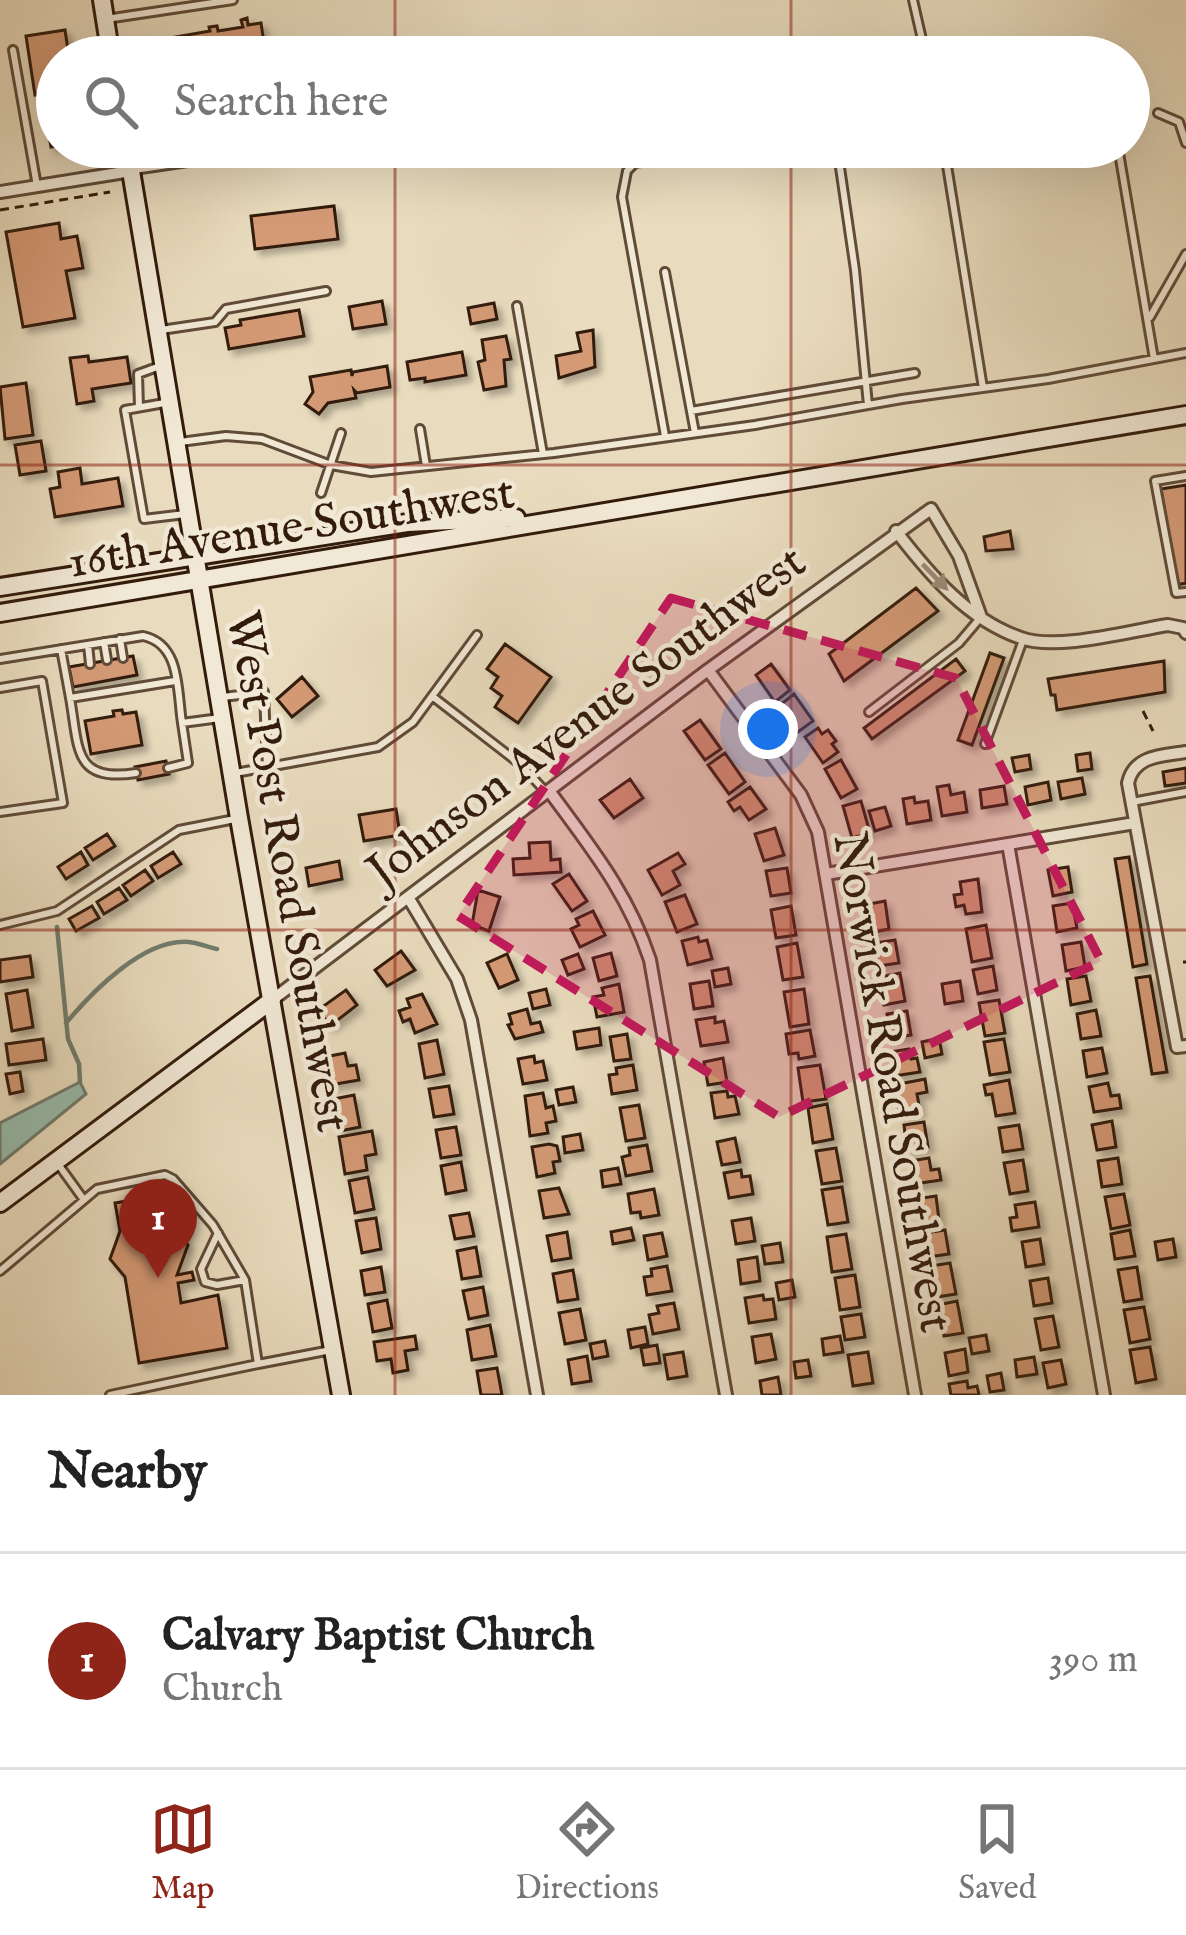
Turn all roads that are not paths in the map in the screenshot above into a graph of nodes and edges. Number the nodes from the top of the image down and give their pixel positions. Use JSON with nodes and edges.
{"nodes":[{"id":1,"x":102,"y":0,"type":"edge"},
{"id":2,"x":233,"y":0,"type":"edge"},
{"id":3,"x":914,"y":0,"type":"edge"},
{"id":4,"x":105,"y":19,"type":"junction"},
{"id":5,"x":108,"y":36,"type":"edge"},
{"id":6,"x":922,"y":36,"type":"edge"},
{"id":7,"x":13,"y":50,"type":"dead end"},
{"id":8,"x":1158,"y":113,"type":"dead end"},
{"id":9,"x":1186,"y":143,"type":"edge"},
{"id":10,"x":130,"y":168,"type":"edge"},
{"id":11,"x":150,"y":168,"type":"edge"},
{"id":12,"x":632,"y":168,"type":"edge"},
{"id":13,"x":840,"y":168,"type":"edge"},
{"id":14,"x":947,"y":168,"type":"edge"},
{"id":15,"x":1122,"y":168,"type":"edge"},
{"id":16,"x":130,"y":171,"type":"junction"},
{"id":17,"x":37,"y":186,"type":"junction"},
{"id":18,"x":0,"y":192,"type":"edge"},
{"id":19,"x":1186,"y":254,"type":"edge"},
{"id":20,"x":665,"y":272,"type":"dead end"},
{"id":21,"x":326,"y":291,"type":"dead end"},
{"id":22,"x":517,"y":306,"type":"dead end"},
{"id":23,"x":1148,"y":320,"type":"junction"},
{"id":24,"x":158,"y":331,"type":"junction"},
{"id":25,"x":1186,"y":353,"type":"edge"},
{"id":26,"x":1154,"y":359,"type":"junction"},
{"id":27,"x":163,"y":365,"type":"junction"},
{"id":28,"x":915,"y":374,"type":"dead end"},
{"id":29,"x":865,"y":382,"type":"junction"},
{"id":30,"x":982,"y":388,"type":"junction"},
{"id":31,"x":170,"y":402,"type":"junction"},
{"id":32,"x":868,"y":405,"type":"junction"},
{"id":33,"x":139,"y":407,"type":"junction"},
{"id":34,"x":692,"y":411,"type":"junction"},
{"id":35,"x":1186,"y":416,"type":"edge"},
{"id":36,"x":420,"y":429,"type":"dead end"},
{"id":37,"x":695,"y":433,"type":"junction"},
{"id":38,"x":341,"y":434,"type":"dead end"},
{"id":39,"x":665,"y":437,"type":"junction"},
{"id":40,"x":176,"y":442,"type":"junction"},
{"id":41,"x":544,"y":454,"type":"junction"},
{"id":42,"x":331,"y":465,"type":"junction"},
{"id":43,"x":426,"y":466,"type":"junction"},
{"id":44,"x":1186,"y":476,"type":"edge"},
{"id":45,"x":321,"y":493,"type":"dead end"},
{"id":46,"x":188,"y":514,"type":"junction"},
{"id":47,"x":594,"y":515,"type":"junction"},
{"id":48,"x":896,"y":531,"type":"junction"},
{"id":49,"x":195,"y":556,"type":"junction"},
{"id":50,"x":200,"y":580,"type":"junction"},
{"id":51,"x":0,"y":587,"type":"edge"},
{"id":52,"x":1186,"y":592,"type":"edge"},
{"id":53,"x":0,"y":613,"type":"edge"},
{"id":54,"x":981,"y":616,"type":"junction"},
{"id":55,"x":1186,"y":633,"type":"edge"},
{"id":56,"x":477,"y":635,"type":"dead end"},
{"id":57,"x":120,"y":640,"type":"junction"},
{"id":58,"x":1023,"y":640,"type":"junction"},
{"id":59,"x":104,"y":642,"type":"junction"},
{"id":60,"x":88,"y":645,"type":"junction"},
{"id":61,"x":61,"y":649,"type":"junction"},
{"id":62,"x":123,"y":658,"type":"dead end"},
{"id":63,"x":0,"y":659,"type":"edge"},
{"id":64,"x":107,"y":661,"type":"dead end"},
{"id":65,"x":90,"y":664,"type":"dead end"},
{"id":66,"x":708,"y":670,"type":"junction"},
{"id":67,"x":127,"y":677,"type":"dead end"},
{"id":68,"x":110,"y":680,"type":"dead end"},
{"id":69,"x":175,"y":681,"type":"junction"},
{"id":70,"x":93,"y":683,"type":"dead end"},
{"id":71,"x":0,"y":688,"type":"edge"},
{"id":72,"x":128,"y":688,"type":"junction"},
{"id":73,"x":112,"y":691,"type":"junction"},
{"id":74,"x":94,"y":694,"type":"junction"},
{"id":75,"x":220,"y":697,"type":"junction"},
{"id":76,"x":432,"y":697,"type":"junction"},
{"id":77,"x":70,"y":698,"type":"junction"},
{"id":78,"x":869,"y":712,"type":"dead end"},
{"id":79,"x":223,"y":717,"type":"junction"},
{"id":80,"x":182,"y":722,"type":"junction"},
{"id":81,"x":985,"y":745,"type":"dead end"},
{"id":82,"x":1186,"y":752,"type":"edge"},
{"id":83,"x":168,"y":768,"type":"dead end"},
{"id":84,"x":267,"y":768,"type":"junction"},
{"id":85,"x":136,"y":773,"type":"dead end"},
{"id":86,"x":232,"y":773,"type":"junction"},
{"id":87,"x":1186,"y":792,"type":"edge"},
{"id":88,"x":549,"y":793,"type":"junction"},
{"id":89,"x":1132,"y":802,"type":"junction"},
{"id":90,"x":0,"y":812,"type":"edge"},
{"id":91,"x":239,"y":818,"type":"junction"},
{"id":92,"x":1136,"y":823,"type":"junction"},
{"id":93,"x":1008,"y":844,"type":"junction"},
{"id":94,"x":826,"y":874,"type":"junction"},
{"id":95,"x":408,"y":897,"type":"junction"},
{"id":96,"x":0,"y":926,"type":"edge"},
{"id":97,"x":272,"y":1000,"type":"junction"},
{"id":98,"x":1186,"y":1046,"type":"edge"},
{"id":99,"x":56,"y":1162,"type":"junction"},
{"id":100,"x":84,"y":1199,"type":"junction"},
{"id":101,"x":0,"y":1203,"type":"edge"},
{"id":102,"x":218,"y":1233,"type":"junction"},
{"id":103,"x":0,"y":1271,"type":"edge"},
{"id":104,"x":245,"y":1280,"type":"junction"},
{"id":105,"x":334,"y":1349,"type":"junction"},
{"id":106,"x":258,"y":1364,"type":"junction"},
{"id":107,"x":110,"y":1395,"type":"edge"},
{"id":108,"x":341,"y":1395,"type":"edge"},
{"id":109,"x":537,"y":1395,"type":"edge"},
{"id":110,"x":726,"y":1395,"type":"edge"},
{"id":111,"x":915,"y":1395,"type":"edge"},
{"id":112,"x":1104,"y":1395,"type":"edge"}],
"edges":[{"from":1,"to":4,"type":"main road"},
{"from":2,"to":4,"type":"lane"},
{"from":3,"to":6,"type":"lane"},
{"from":4,"to":5,"type":"main road"},
{"from":7,"to":17,"type":"lane"},
{"from":8,"to":9,"type":"lane"},
{"from":10,"to":16,"type":"main road","name":"West Post Road Southwest"},
{"from":11,"to":16,"type":"lane"},
{"from":12,"to":39,"type":"lane"},
{"from":13,"to":29,"type":"lane"},
{"from":14,"to":30,"type":"lane"},
{"from":15,"to":23,"type":"lane"},
{"from":16,"to":17,"type":"street"},
{"from":16,"to":24,"type":"main road","name":"West Post Road Southwest"},
{"from":17,"to":18,"type":"street"},
{"from":19,"to":23,"type":"lane"},
{"from":20,"to":34,"type":"lane"},
{"from":21,"to":24,"type":"lane"},
{"from":22,"to":41,"type":"lane"},
{"from":23,"to":26,"type":"lane"},
{"from":24,"to":27,"type":"main road","name":"West Post Road Southwest"},
{"from":25,"to":26,"type":"lane"},
{"from":26,"to":30,"type":"lane"},
{"from":27,"to":31,"type":"main road","name":"West Post Road Southwest"},
{"from":27,"to":33,"type":"lane"},
{"from":28,"to":29,"type":"lane"},
{"from":29,"to":32,"type":"lane"},
{"from":29,"to":34,"type":"lane"},
{"from":30,"to":32,"type":"lane"},
{"from":31,"to":33,"type":"lane"},
{"from":31,"to":40,"type":"main road","name":"West Post Road Southwest"},
{"from":32,"to":37,"type":"lane"},
{"from":33,"to":46,"type":"lane"},
{"from":34,"to":37,"type":"lane"},
{"from":35,"to":47,"type":"main road","name":"16th Avenue Southwest"},
{"from":36,"to":43,"type":"lane"},
{"from":37,"to":39,"type":"lane"},
{"from":38,"to":42,"type":"lane"},
{"from":39,"to":41,"type":"lane"},
{"from":40,"to":42,"type":"lane"},
{"from":40,"to":46,"type":"main road","name":"West Post Road Southwest"},
{"from":41,"to":43,"type":"lane"},
{"from":42,"to":43,"type":"lane"},
{"from":42,"to":45,"type":"lane"},
{"from":44,"to":52,"type":"lane"},
{"from":46,"to":49,"type":"main road","name":"West Post Road Southwest"},
{"from":47,"to":49,"type":"main road","name":"16th Avenue Southwest"},
{"from":47,"to":50,"type":"main road","name":"16th Avenue Southwest"},
{"from":48,"to":54,"type":"street","one_way":true},
{"from":48,"to":54,"type":"street","name":"Johnson Avenue Southwest"},
{"from":48,"to":66,"type":"street","name":"Johnson Avenue Southwest"},
{"from":49,"to":50,"type":"main road","name":"West Post Road Southwest"},
{"from":49,"to":51,"type":"main road","name":"16th Avenue Southwest"},
{"from":50,"to":53,"type":"main road","name":"16th Avenue Southwest"},
{"from":50,"to":75,"type":"main road","name":"West Post Road Southwest"},
{"from":54,"to":58,"type":"street"},
{"from":54,"to":78,"type":"lane"},
{"from":55,"to":58,"type":"street"},
{"from":56,"to":76,"type":"lane"},
{"from":57,"to":59,"type":"lane"},
{"from":57,"to":62,"type":"lane"},
{"from":57,"to":69,"type":"lane"},
{"from":58,"to":81,"type":"lane"},
{"from":59,"to":60,"type":"lane"},
{"from":59,"to":64,"type":"lane"},
{"from":60,"to":61,"type":"lane"},
{"from":60,"to":65,"type":"lane"},
{"from":61,"to":63,"type":"lane"},
{"from":61,"to":77,"type":"lane"},
{"from":66,"to":88,"type":"street","name":"Johnson Avenue Southwest"},
{"from":66,"to":94,"type":"street","name":"Norwick Road Southwest"},
{"from":67,"to":72,"type":"lane"},
{"from":68,"to":73,"type":"lane"},
{"from":69,"to":72,"type":"lane"},
{"from":69,"to":80,"type":"lane"},
{"from":70,"to":74,"type":"lane"},
{"from":71,"to":90,"type":"lane"},
{"from":72,"to":73,"type":"lane"},
{"from":73,"to":74,"type":"lane"},
{"from":74,"to":77,"type":"lane"},
{"from":75,"to":79,"type":"main road","name":"West Post Road Southwest"},
{"from":75,"to":84,"type":"lane"},
{"from":76,"to":84,"type":"lane"},
{"from":76,"to":88,"type":"lane"},
{"from":77,"to":85,"type":"lane"},
{"from":79,"to":80,"type":"lane"},
{"from":79,"to":86,"type":"main road","name":"West Post Road Southwest"},
{"from":80,"to":83,"type":"lane"},
{"from":82,"to":89,"type":"street"},
{"from":84,"to":86,"type":"lane"},
{"from":86,"to":91,"type":"main road","name":"West Post Road Southwest"},
{"from":87,"to":89,"type":"lane"},
{"from":88,"to":95,"type":"street","name":"Johnson Avenue Southwest"},
{"from":88,"to":110,"type":"street"},
{"from":89,"to":92,"type":"street"},
{"from":91,"to":96,"type":"lane"},
{"from":91,"to":97,"type":"main road","name":"West Post Road Southwest"},
{"from":92,"to":93,"type":"street"},
{"from":92,"to":98,"type":"street"},
{"from":93,"to":94,"type":"street"},
{"from":93,"to":112,"type":"street"},
{"from":94,"to":111,"type":"street","name":"Norwick Road Southwest"},
{"from":95,"to":97,"type":"street","name":"Johnson Avenue Southwest"},
{"from":95,"to":109,"type":"street"},
{"from":97,"to":99,"type":"main road","name":"Johnson Avenue Southwest"},
{"from":97,"to":105,"type":"main road","name":"West Post Road Southwest"},
{"from":99,"to":100,"type":"lane"},
{"from":99,"to":101,"type":"main road","name":"Johnson Avenue Southwest"},
{"from":100,"to":102,"type":"lane"},
{"from":100,"to":103,"type":"lane"},
{"from":102,"to":104,"type":"lane"},
{"from":102,"to":104,"type":"lane"},
{"from":104,"to":106,"type":"lane"},
{"from":105,"to":106,"type":"lane"},
{"from":105,"to":108,"type":"main road","name":"West Post Road Southwest"},
{"from":106,"to":107,"type":"lane"}]}
